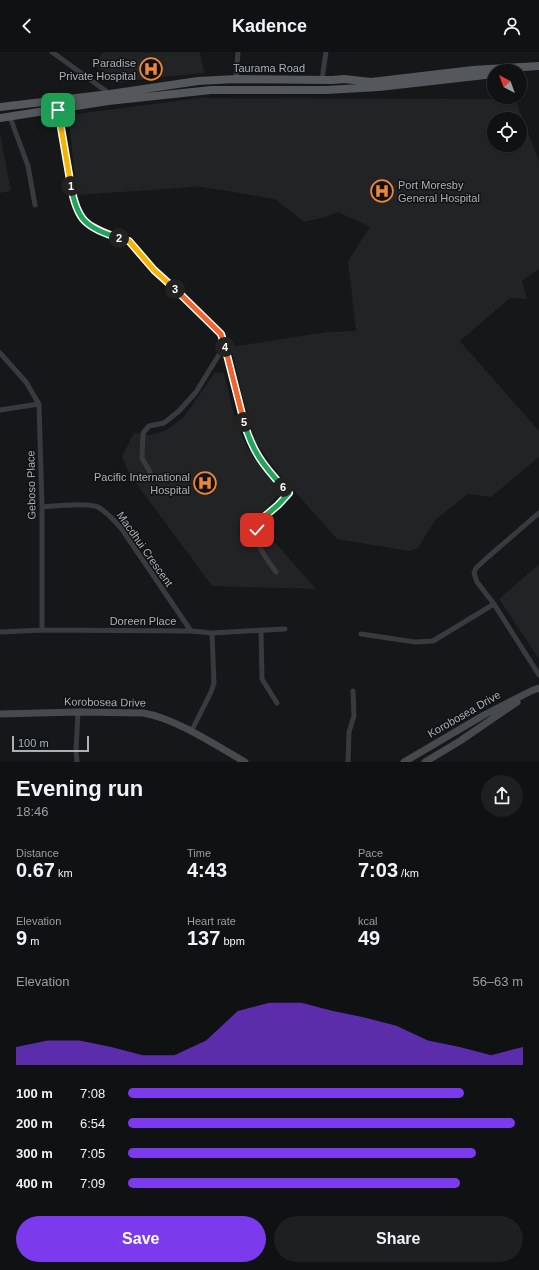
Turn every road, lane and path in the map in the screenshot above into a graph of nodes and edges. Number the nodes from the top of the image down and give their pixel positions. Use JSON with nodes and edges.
{"nodes":[{"id":1,"x":52,"y":52,"type":"edge"},
{"id":2,"x":238,"y":52,"type":"edge"},
{"id":3,"x":326,"y":52,"type":"edge"},
{"id":4,"x":539,"y":66,"type":"edge"},
{"id":5,"x":539,"y":70,"type":"edge"},
{"id":6,"x":527,"y":71,"type":"edge"},
{"id":7,"x":487,"y":75,"type":"edge"},
{"id":8,"x":236,"y":79,"type":"junction"},
{"id":9,"x":322,"y":79,"type":"junction"},
{"id":10,"x":110,"y":94,"type":"junction"},
{"id":11,"x":53,"y":101,"type":"junction"},
{"id":12,"x":0,"y":108,"type":"edge"},
{"id":13,"x":58,"y":110,"type":"junction"},
{"id":14,"x":10,"y":117,"type":"junction"},
{"id":15,"x":0,"y":118,"type":"edge"},
{"id":16,"x":35,"y":205,"type":"dead end"},
{"id":17,"x":225,"y":345,"type":"junction"},
{"id":18,"x":0,"y":353,"type":"edge"},
{"id":19,"x":39,"y":404,"type":"junction"},
{"id":20,"x":0,"y":410,"type":"edge"},
{"id":21,"x":150,"y":472,"type":"dead end"},
{"id":22,"x":42,"y":507,"type":"junction"},
{"id":23,"x":539,"y":513,"type":"edge"},
{"id":24,"x":276,"y":572,"type":"dead end"},
{"id":25,"x":494,"y":604,"type":"junction"},
{"id":26,"x":285,"y":629,"type":"dead end"},
{"id":27,"x":42,"y":630,"type":"junction"},
{"id":28,"x":261,"y":630,"type":"junction"},
{"id":29,"x":191,"y":631,"type":"junction"},
{"id":30,"x":0,"y":632,"type":"edge"},
{"id":31,"x":212,"y":633,"type":"junction"},
{"id":32,"x":361,"y":634,"type":"dead end"},
{"id":33,"x":539,"y":675,"type":"edge"},
{"id":34,"x":538,"y":688,"type":"edge"},
{"id":35,"x":353,"y":691,"type":"dead end"},
{"id":36,"x":277,"y":703,"type":"dead end"},
{"id":37,"x":78,"y":712,"type":"junction"},
{"id":38,"x":0,"y":714,"type":"edge"},
{"id":39,"x":191,"y":732,"type":"junction"},
{"id":40,"x":77,"y":762,"type":"edge"},
{"id":41,"x":245,"y":762,"type":"edge"},
{"id":42,"x":348,"y":762,"type":"edge"},
{"id":43,"x":404,"y":762,"type":"edge"},
{"id":44,"x":425,"y":762,"type":"edge"}],
"edges":[{"from":1,"to":10,"type":"street"},
{"from":2,"to":8,"type":"street"},
{"from":3,"to":9,"type":"street"},
{"from":4,"to":9,"type":"main road","name":"Taurama Road"},
{"from":5,"to":6,"type":"main road"},
{"from":7,"to":13,"type":"main road","name":"Taurama Road"},
{"from":8,"to":9,"type":"main road","name":"Taurama Road"},
{"from":8,"to":10,"type":"main road","name":"Taurama Road"},
{"from":10,"to":11,"type":"main road","name":"Taurama Road"},
{"from":11,"to":12,"type":"main road","name":"Taurama Road"},
{"from":11,"to":13,"type":"street"},
{"from":13,"to":14,"type":"main road","name":"Taurama Road"},
{"from":13,"to":17,"type":"street"},
{"from":14,"to":15,"type":"main road","name":"Taurama Road"},
{"from":14,"to":16,"type":"street"},
{"from":17,"to":21,"type":"street"},
{"from":17,"to":24,"type":"street"},
{"from":18,"to":19,"type":"street","name":"Geboso Place"},
{"from":19,"to":20,"type":"street"},
{"from":19,"to":22,"type":"street","name":"Geboso Place"},
{"from":22,"to":27,"type":"street","name":"Geboso Place"},
{"from":22,"to":29,"type":"street","name":"Macdhui Crescent"},
{"from":23,"to":25,"type":"street"},
{"from":25,"to":32,"type":"street"},
{"from":25,"to":33,"type":"street"},
{"from":26,"to":28,"type":"street","name":"Doreen Place"},
{"from":27,"to":29,"type":"street","name":"Doreen Place"},
{"from":27,"to":30,"type":"street","name":"Doreen Place"},
{"from":28,"to":31,"type":"street","name":"Doreen Place"},
{"from":28,"to":36,"type":"street"},
{"from":29,"to":31,"type":"street","name":"Doreen Place"},
{"from":31,"to":39,"type":"street"},
{"from":34,"to":43,"type":"main road","name":"Korobosea Drive"},
{"from":34,"to":44,"type":"main road","name":"Korobosea Drive"},
{"from":35,"to":42,"type":"street"},
{"from":37,"to":38,"type":"main road","name":"Korobosea Drive"},
{"from":37,"to":39,"type":"main road","name":"Korobosea Drive"},
{"from":37,"to":40,"type":"street"},
{"from":39,"to":41,"type":"main road","name":"Korobosea Drive"}]}
